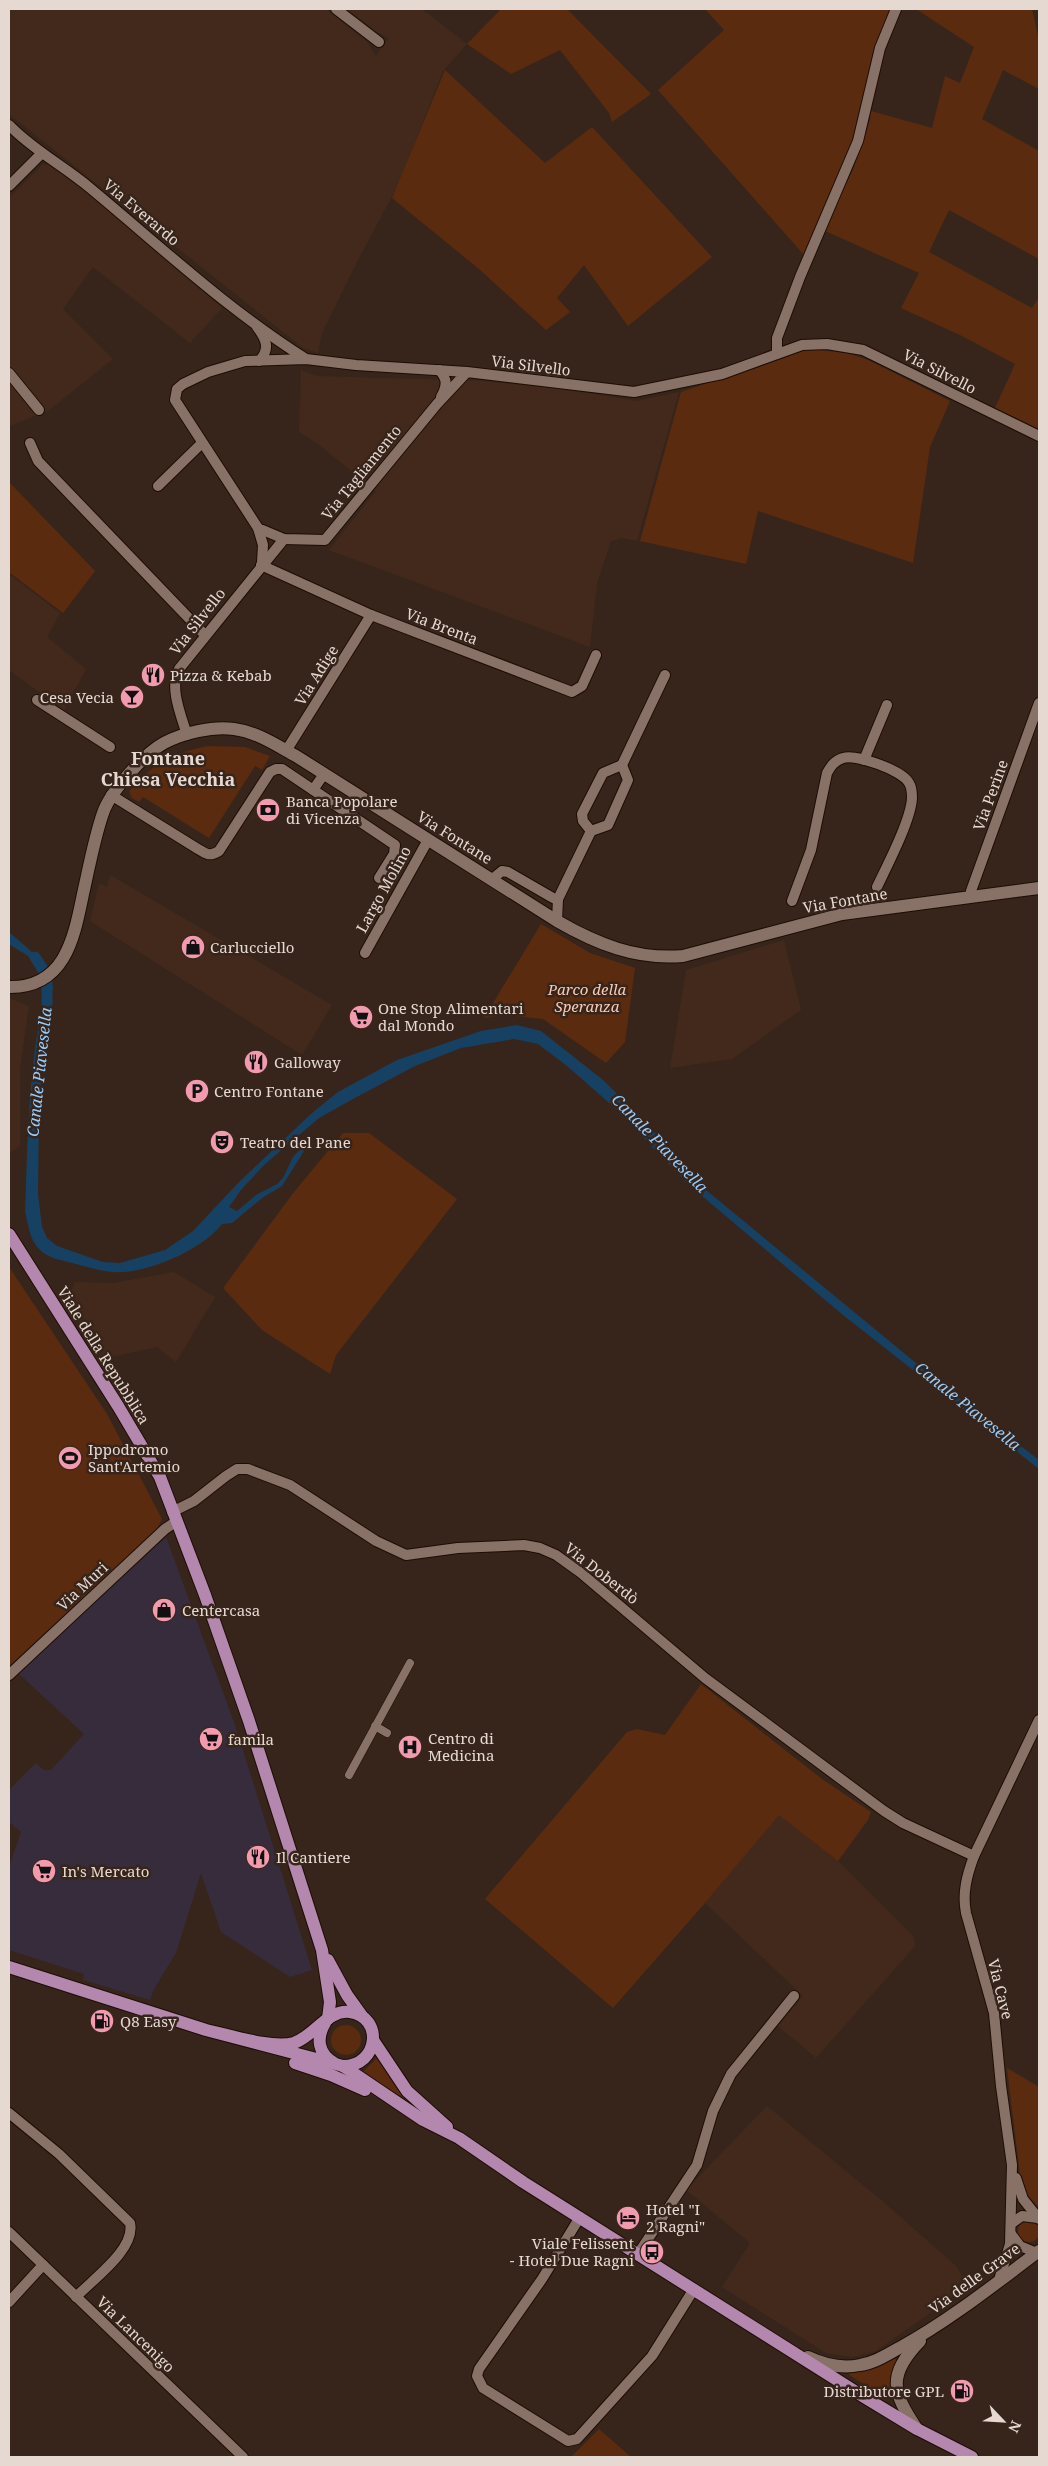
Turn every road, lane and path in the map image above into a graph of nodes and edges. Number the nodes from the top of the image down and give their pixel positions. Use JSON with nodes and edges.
{"nodes":[{"id":1,"x":336,"y":9,"type":"edge"},
{"id":2,"x":896,"y":9,"type":"edge"},
{"id":3,"x":379,"y":42,"type":"dead end"},
{"id":4,"x":9,"y":125,"type":"edge"},
{"id":5,"x":42,"y":153,"type":"junction"},
{"id":6,"x":9,"y":186,"type":"edge"},
{"id":7,"x":255,"y":324,"type":"junction"},
{"id":8,"x":777,"y":354,"type":"junction"},
{"id":9,"x":306,"y":359,"type":"junction"},
{"id":10,"x":259,"y":361,"type":"junction"},
{"id":11,"x":439,"y":370,"type":"junction"},
{"id":12,"x":467,"y":372,"type":"junction"},
{"id":13,"x":9,"y":373,"type":"edge"},
{"id":14,"x":437,"y":404,"type":"junction"},
{"id":15,"x":39,"y":410,"type":"dead end"},
{"id":16,"x":1039,"y":436,"type":"edge"},
{"id":17,"x":30,"y":443,"type":"dead end"},
{"id":18,"x":202,"y":443,"type":"junction"},
{"id":19,"x":158,"y":486,"type":"dead end"},
{"id":20,"x":258,"y":528,"type":"junction"},
{"id":21,"x":271,"y":535,"type":"joint"},
{"id":22,"x":284,"y":539,"type":"junction"},
{"id":23,"x":261,"y":565,"type":"junction"},
{"id":24,"x":371,"y":615,"type":"junction"},
{"id":25,"x":205,"y":635,"type":"junction"},
{"id":26,"x":596,"y":656,"type":"dead end"},
{"id":27,"x":665,"y":675,"type":"dead end"},
{"id":28,"x":37,"y":700,"type":"dead end"},
{"id":29,"x":1039,"y":703,"type":"edge"},
{"id":30,"x":887,"y":705,"type":"dead end"},
{"id":31,"x":187,"y":735,"type":"junction"},
{"id":32,"x":110,"y":747,"type":"dead end"},
{"id":33,"x":286,"y":751,"type":"junction"},
{"id":34,"x":864,"y":760,"type":"junction"},
{"id":35,"x":622,"y":765,"type":"junction"},
{"id":36,"x":324,"y":774,"type":"junction"},
{"id":37,"x":314,"y":790,"type":"junction"},
{"id":38,"x":111,"y":795,"type":"junction"},
{"id":39,"x":591,"y":831,"type":"junction"},
{"id":40,"x":428,"y":840,"type":"junction"},
{"id":41,"x":379,"y":878,"type":"dead end"},
{"id":42,"x":491,"y":880,"type":"junction"},
{"id":43,"x":877,"y":887,"type":"dead end"},
{"id":44,"x":1039,"y":888,"type":"edge"},
{"id":45,"x":972,"y":897,"type":"junction"},
{"id":46,"x":558,"y":899,"type":"junction"},
{"id":47,"x":792,"y":901,"type":"dead end"},
{"id":48,"x":557,"y":921,"type":"junction"},
{"id":49,"x":365,"y":954,"type":"dead end"},
{"id":50,"x":9,"y":986,"type":"edge"},
{"id":51,"x":9,"y":1234,"type":"edge"},
{"id":52,"x":175,"y":1517,"type":"junction"},
{"id":53,"x":410,"y":1664,"type":"dead end"},
{"id":54,"x":9,"y":1675,"type":"edge"},
{"id":55,"x":1039,"y":1720,"type":"edge"},
{"id":56,"x":376,"y":1726,"type":"junction"},
{"id":57,"x":387,"y":1733,"type":"dead end"},
{"id":58,"x":349,"y":1775,"type":"dead end"},
{"id":59,"x":974,"y":1856,"type":"junction"},
{"id":60,"x":322,"y":1950,"type":"junction"},
{"id":61,"x":9,"y":1967,"type":"edge"},
{"id":62,"x":794,"y":1996,"type":"dead end"},
{"id":63,"x":365,"y":2020,"type":"junction"},
{"id":64,"x":326,"y":2021,"type":"junction"},
{"id":65,"x":206,"y":2030,"type":"junction"},
{"id":66,"x":373,"y":2040,"type":"junction"},
{"id":67,"x":339,"y":2065,"type":"junction"},
{"id":68,"x":9,"y":2112,"type":"edge"},
{"id":69,"x":423,"y":2120,"type":"junction"},
{"id":70,"x":459,"y":2138,"type":"junction"},
{"id":71,"x":1012,"y":2165,"type":"junction"},
{"id":72,"x":580,"y":2217,"type":"junction"},
{"id":73,"x":1039,"y":2218,"type":"edge"},
{"id":74,"x":1012,"y":2223,"type":"junction"},
{"id":75,"x":9,"y":2232,"type":"edge"},
{"id":76,"x":1011,"y":2234,"type":"junction"},
{"id":77,"x":1038,"y":2252,"type":"edge"},
{"id":78,"x":638,"y":2254,"type":"junction"},
{"id":79,"x":43,"y":2265,"type":"junction"},
{"id":80,"x":999,"y":2280,"type":"junction"},
{"id":81,"x":694,"y":2289,"type":"junction"},
{"id":82,"x":76,"y":2297,"type":"junction"},
{"id":83,"x":9,"y":2302,"type":"edge"},
{"id":84,"x":929,"y":2332,"type":"junction"},
{"id":85,"x":792,"y":2351,"type":"junction"},
{"id":86,"x":917,"y":2429,"type":"junction"},
{"id":87,"x":243,"y":2457,"type":"edge"},
{"id":88,"x":972,"y":2457,"type":"edge"}],
"edges":[{"from":1,"to":3,"type":"street"},
{"from":2,"to":8,"type":"street"},
{"from":4,"to":5,"type":"street","name":"Via Everardo"},
{"from":5,"to":6,"type":"street"},
{"from":5,"to":7,"type":"street","name":"Via Everardo"},
{"from":7,"to":9,"type":"street","name":"Via Everardo"},
{"from":7,"to":10,"type":"street","name":"Via Everardo"},
{"from":8,"to":12,"type":"street","name":"Via Silvello"},
{"from":8,"to":16,"type":"street","name":"Via Silvello"},
{"from":9,"to":10,"type":"street","name":"Via Silvello"},
{"from":9,"to":11,"type":"street","name":"Via Silvello"},
{"from":10,"to":18,"type":"street","name":"Via Silvello"},
{"from":11,"to":12,"type":"street","name":"Via Silvello"},
{"from":11,"to":14,"type":"street","name":"Via Tagliamento"},
{"from":12,"to":14,"type":"street","name":"Via Tagliamento"},
{"from":13,"to":15,"type":"street"},
{"from":14,"to":22,"type":"street","name":"Via Tagliamento"},
{"from":17,"to":25,"type":"street"},
{"from":18,"to":19,"type":"street"},
{"from":18,"to":20,"type":"street","name":"Via Silvello"},
{"from":20,"to":21,"type":"street","name":"Via Silvello"},
{"from":20,"to":23,"type":"street"},
{"from":21,"to":22,"type":"street","name":"Via Tagliamento"},
{"from":22,"to":23,"type":"street","name":"Via Silvello"},
{"from":23,"to":24,"type":"street","name":"Via Brenta"},
{"from":23,"to":25,"type":"street","name":"Via Silvello"},
{"from":24,"to":26,"type":"street","name":"Via Brenta"},
{"from":24,"to":33,"type":"street","name":"Via Adige"},
{"from":25,"to":31,"type":"street","name":"Via Silvello"},
{"from":27,"to":35,"type":"street"},
{"from":28,"to":32,"type":"street"},
{"from":29,"to":45,"type":"street","name":"Via Perine"},
{"from":30,"to":34,"type":"street"},
{"from":31,"to":33,"type":"street","name":"Via Fontane"},
{"from":31,"to":38,"type":"street","name":"Via Fontane"},
{"from":33,"to":36,"type":"street","name":"Via Fontane"},
{"from":34,"to":43,"type":"street"},
{"from":34,"to":47,"type":"street"},
{"from":35,"to":39,"type":"street"},
{"from":35,"to":39,"type":"street"},
{"from":36,"to":37,"type":"street"},
{"from":36,"to":40,"type":"street","name":"Via Fontane"},
{"from":37,"to":38,"type":"street","name":"Largo Molino"},
{"from":37,"to":41,"type":"street","name":"Largo Molino"},
{"from":38,"to":50,"type":"street","name":"Via Fontane"},
{"from":39,"to":46,"type":"street"},
{"from":40,"to":42,"type":"street","name":"Via Fontane"},
{"from":40,"to":49,"type":"street","name":"Largo Molino"},
{"from":42,"to":46,"type":"street"},
{"from":42,"to":48,"type":"street","name":"Via Fontane"},
{"from":44,"to":45,"type":"street","name":"Via Fontane"},
{"from":45,"to":48,"type":"street","name":"Via Fontane"},
{"from":46,"to":48,"type":"street"},
{"from":51,"to":52,"type":"main road","name":"Viale della Repubblica"},
{"from":52,"to":54,"type":"street","name":"Via Muri"},
{"from":52,"to":59,"type":"street","name":"Via Doberdò"},
{"from":52,"to":60,"type":"main road","name":"Viale della Repubblica"},
{"from":53,"to":56,"type":"street"},
{"from":55,"to":59,"type":"street","name":"Via Cave"},
{"from":56,"to":57,"type":"street"},
{"from":56,"to":58,"type":"street"},
{"from":59,"to":71,"type":"street","name":"Via Cave"},
{"from":60,"to":63,"type":"main road"},
{"from":60,"to":64,"type":"main road"},
{"from":61,"to":65,"type":"main road"},
{"from":62,"to":78,"type":"street"},
{"from":63,"to":64,"type":"main road"},
{"from":63,"to":66,"type":"main road"},
{"from":64,"to":65,"type":"main road"},
{"from":64,"to":67,"type":"main road"},
{"from":65,"to":67,"type":"main road"},
{"from":65,"to":69,"type":"main road"},
{"from":66,"to":67,"type":"main road"},
{"from":66,"to":70,"type":"main road"},
{"from":67,"to":69,"type":"main road"},
{"from":68,"to":82,"type":"street"},
{"from":69,"to":70,"type":"main road"},
{"from":70,"to":72,"type":"main road"},
{"from":71,"to":73,"type":"street"},
{"from":71,"to":74,"type":"street","name":"Via Cave"},
{"from":72,"to":78,"type":"main road"},
{"from":72,"to":81,"type":"street"},
{"from":73,"to":74,"type":"street"},
{"from":74,"to":76,"type":"street","name":"Via Cave"},
{"from":75,"to":79,"type":"street","name":"Via Lancenigo"},
{"from":76,"to":77,"type":"street"},
{"from":76,"to":80,"type":"street","name":"Via Cave"},
{"from":77,"to":80,"type":"street","name":"Via delle Grave"},
{"from":78,"to":81,"type":"main road"},
{"from":79,"to":82,"type":"street","name":"Via Lancenigo"},
{"from":79,"to":83,"type":"street"},
{"from":80,"to":84,"type":"street","name":"Via delle Grave"},
{"from":81,"to":85,"type":"main road"},
{"from":82,"to":87,"type":"street","name":"Via Lancenigo"},
{"from":84,"to":85,"type":"street","name":"Via delle Grave"},
{"from":84,"to":86,"type":"street","name":"Via delle Grave"},
{"from":85,"to":86,"type":"main road"},
{"from":86,"to":88,"type":"main road"}]}
